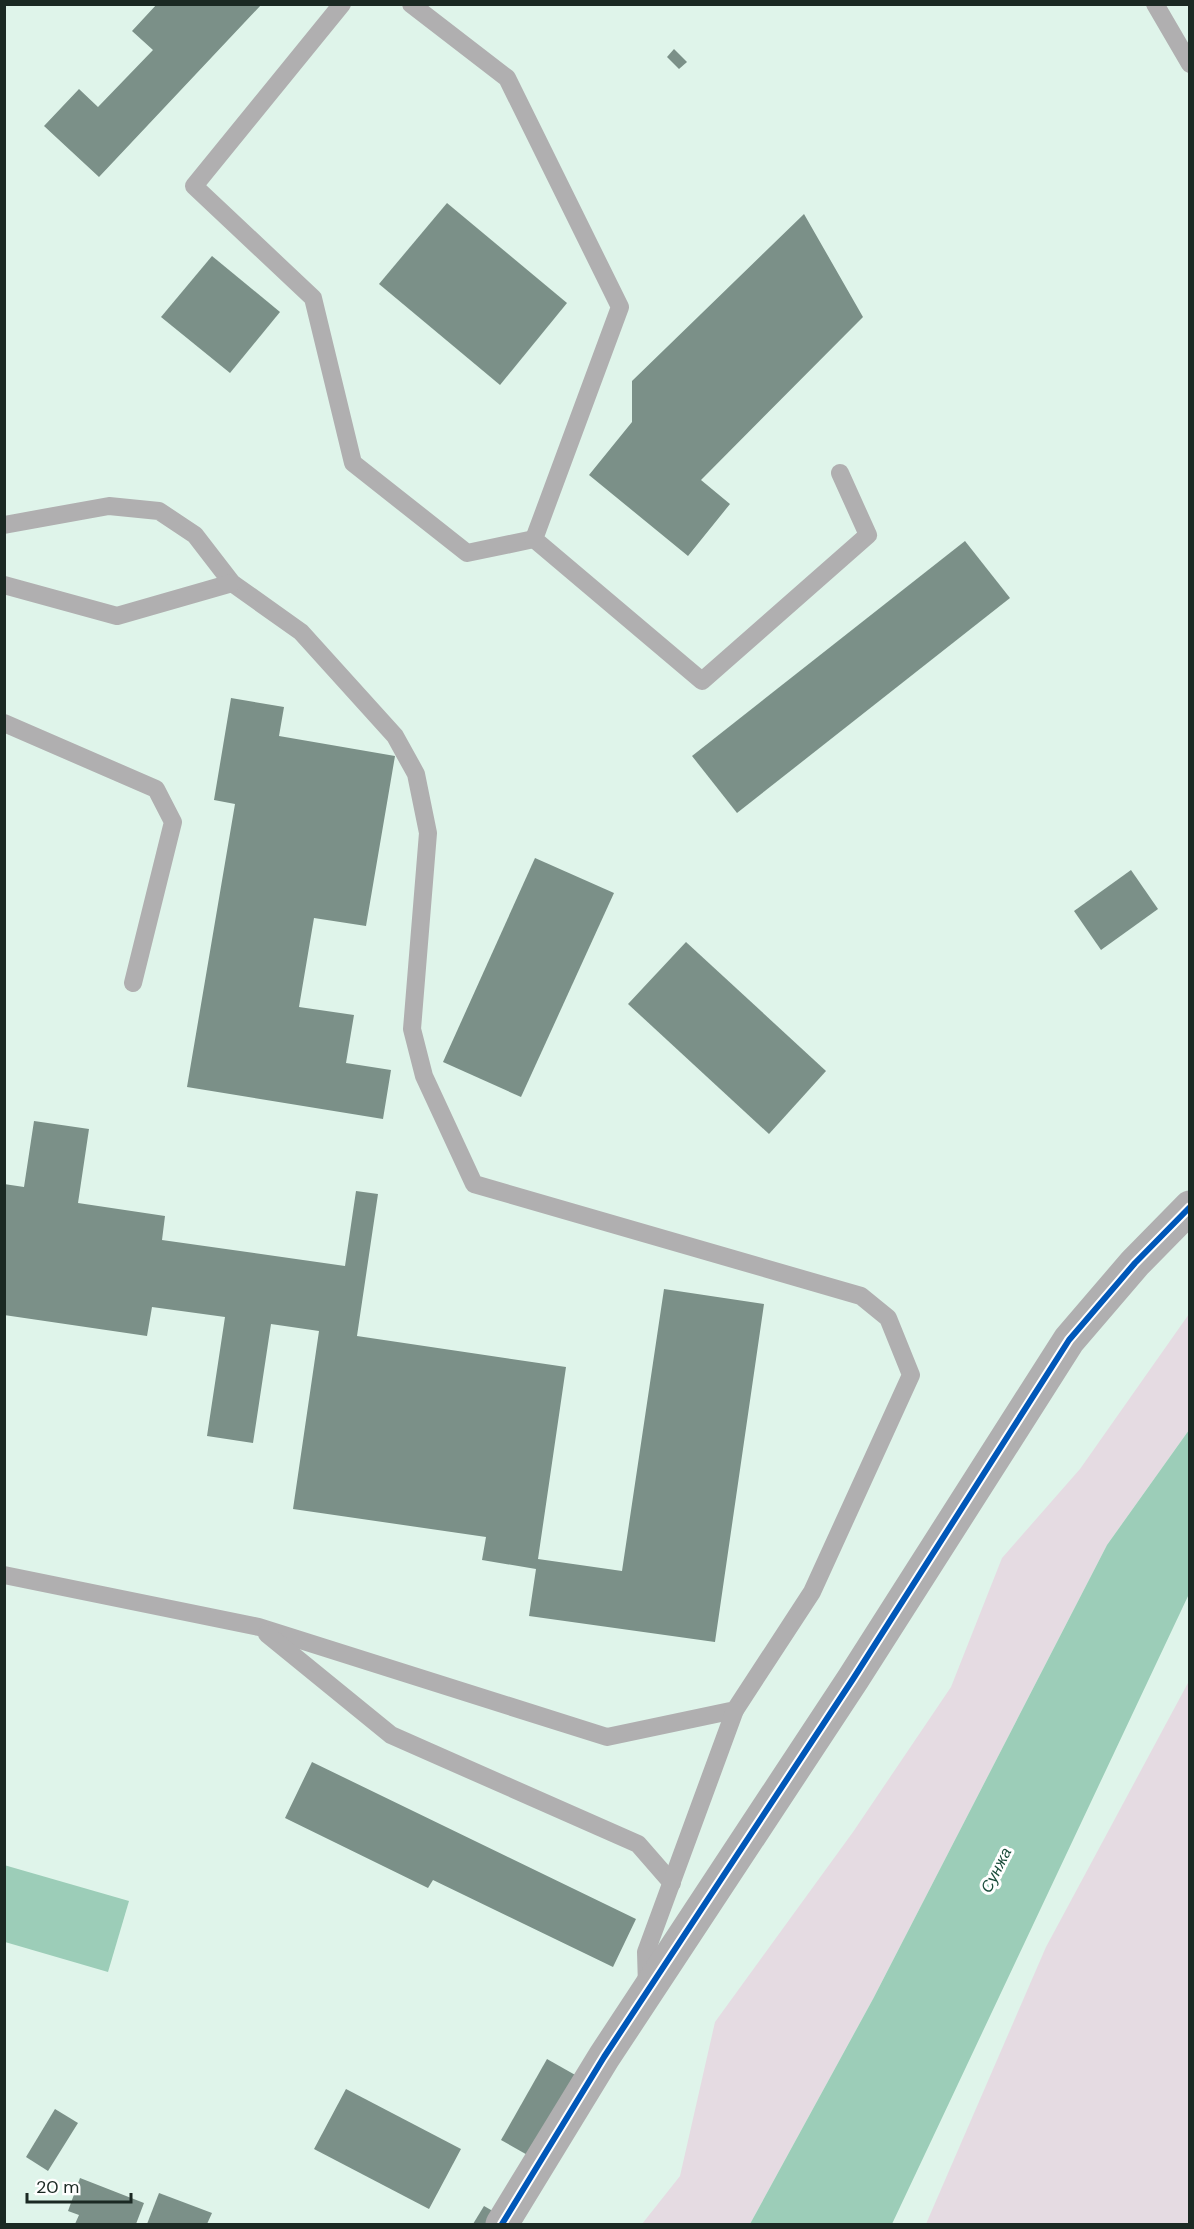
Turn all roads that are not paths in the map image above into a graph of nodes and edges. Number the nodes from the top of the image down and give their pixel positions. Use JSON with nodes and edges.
{"nodes":[{"id":1,"x":342,"y":4,"type":"edge"},
{"id":2,"x":411,"y":4,"type":"edge"},
{"id":3,"x":1155,"y":4,"type":"edge"},
{"id":4,"x":1190,"y":64,"type":"edge"},
{"id":5,"x":840,"y":473,"type":"dead end"},
{"id":6,"x":4,"y":525,"type":"edge"},
{"id":7,"x":534,"y":538,"type":"junction"},
{"id":8,"x":231,"y":583,"type":"junction"},
{"id":9,"x":4,"y":585,"type":"edge"},
{"id":10,"x":4,"y":723,"type":"edge"},
{"id":11,"x":133,"y":983,"type":"dead end"},
{"id":12,"x":1190,"y":1207,"type":"edge"},
{"id":13,"x":4,"y":1575,"type":"edge"},
{"id":14,"x":259,"y":1627,"type":"junction"},
{"id":15,"x":735,"y":1710,"type":"junction"},
{"id":16,"x":672,"y":1882,"type":"junction"},
{"id":17,"x":647,"y":1991,"type":"junction"},
{"id":18,"x":502,"y":2224,"type":"edge"}],
"edges":[{"from":1,"to":7,"type":"lane"},
{"from":2,"to":7,"type":"lane"},
{"from":3,"to":4,"type":"lane"},
{"from":5,"to":7,"type":"lane"},
{"from":6,"to":8,"type":"lane"},
{"from":8,"to":9,"type":"lane"},
{"from":8,"to":15,"type":"lane"},
{"from":10,"to":11,"type":"lane"},
{"from":12,"to":17,"type":"street"},
{"from":13,"to":14,"type":"lane"},
{"from":14,"to":15,"type":"lane"},
{"from":14,"to":16,"type":"lane"},
{"from":15,"to":16,"type":"lane"},
{"from":16,"to":17,"type":"lane"},
{"from":17,"to":18,"type":"street"}]}
